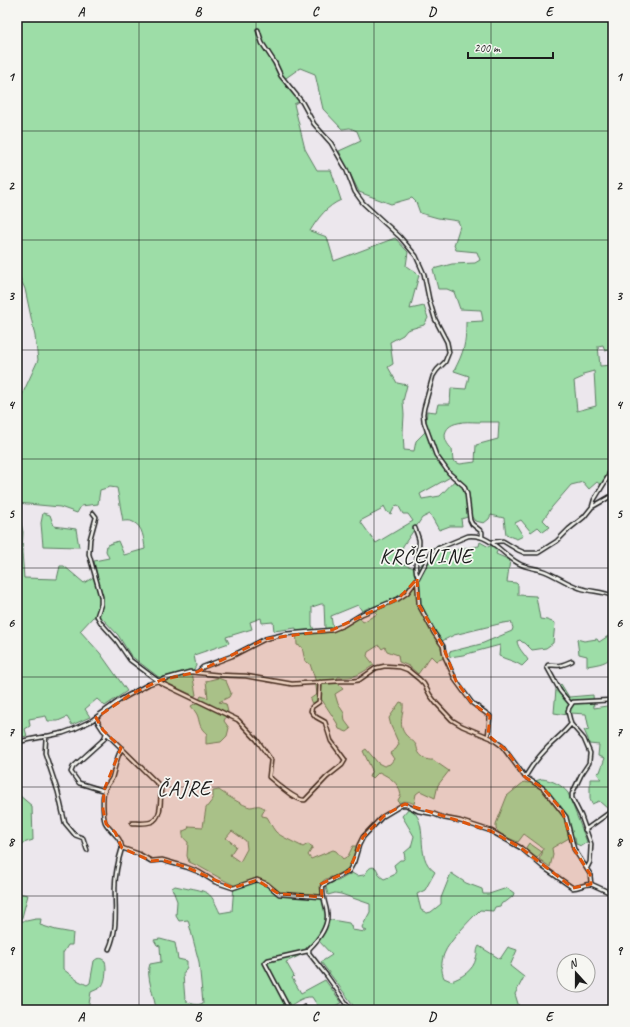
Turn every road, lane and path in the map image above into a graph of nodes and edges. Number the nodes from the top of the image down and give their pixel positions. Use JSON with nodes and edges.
{"nodes":[{"id":1,"x":258,"y":30,"type":"dead end"},
{"id":2,"x":613,"y":461,"type":"edge"},
{"id":3,"x":613,"y":495,"type":"edge"},
{"id":4,"x":592,"y":507,"type":"junction"},
{"id":5,"x":93,"y":513,"type":"dead end"},
{"id":6,"x":414,"y":528,"type":"dead end"},
{"id":7,"x":482,"y":537,"type":"junction"},
{"id":8,"x":490,"y":542,"type":"junction"},
{"id":9,"x":417,"y":579,"type":"junction"},
{"id":10,"x":613,"y":596,"type":"edge"},
{"id":11,"x":572,"y":661,"type":"dead end"},
{"id":12,"x":198,"y":672,"type":"junction"},
{"id":13,"x":158,"y":681,"type":"junction"},
{"id":14,"x":320,"y":682,"type":"junction"},
{"id":15,"x":613,"y":700,"type":"edge"},
{"id":16,"x":571,"y":704,"type":"junction"},
{"id":17,"x":96,"y":718,"type":"junction"},
{"id":18,"x":571,"y":724,"type":"junction"},
{"id":19,"x":106,"y":733,"type":"junction"},
{"id":20,"x":46,"y":736,"type":"junction"},
{"id":21,"x":488,"y":736,"type":"junction"},
{"id":22,"x":17,"y":742,"type":"edge"},
{"id":23,"x":122,"y":748,"type":"junction"},
{"id":24,"x":525,"y":777,"type":"junction"},
{"id":25,"x":104,"y":791,"type":"junction"},
{"id":26,"x":613,"y":810,"type":"edge"},
{"id":27,"x":132,"y":823,"type":"dead end"},
{"id":28,"x":585,"y":830,"type":"junction"},
{"id":29,"x":122,"y":848,"type":"junction"},
{"id":30,"x":87,"y":850,"type":"dead end"},
{"id":31,"x":587,"y":868,"type":"junction"},
{"id":32,"x":591,"y":884,"type":"junction"},
{"id":33,"x":613,"y":894,"type":"edge"},
{"id":34,"x":322,"y":897,"type":"junction"},
{"id":35,"x":109,"y":949,"type":"dead end"},
{"id":36,"x":308,"y":951,"type":"junction"},
{"id":37,"x":282,"y":1010,"type":"edge"},
{"id":38,"x":351,"y":1010,"type":"edge"}],
"edges":[{"from":1,"to":7,"type":"street"},
{"from":2,"to":4,"type":"street"},
{"from":3,"to":4,"type":"street"},
{"from":4,"to":8,"type":"street"},
{"from":5,"to":13,"type":"street"},
{"from":6,"to":9,"type":"street"},
{"from":7,"to":8,"type":"street"},
{"from":7,"to":9,"type":"street"},
{"from":8,"to":10,"type":"street"},
{"from":9,"to":12,"type":"street"},
{"from":9,"to":21,"type":"street"},
{"from":11,"to":16,"type":"street"},
{"from":12,"to":13,"type":"street"},
{"from":12,"to":14,"type":"street"},
{"from":13,"to":14,"type":"street"},
{"from":13,"to":17,"type":"street"},
{"from":14,"to":21,"type":"street"},
{"from":15,"to":16,"type":"street"},
{"from":16,"to":18,"type":"street"},
{"from":17,"to":19,"type":"street"},
{"from":17,"to":20,"type":"street"},
{"from":18,"to":24,"type":"street"},
{"from":18,"to":28,"type":"street"},
{"from":19,"to":23,"type":"street"},
{"from":19,"to":25,"type":"street"},
{"from":20,"to":22,"type":"street"},
{"from":20,"to":30,"type":"street"},
{"from":21,"to":24,"type":"street"},
{"from":23,"to":25,"type":"street"},
{"from":23,"to":27,"type":"street"},
{"from":24,"to":31,"type":"street"},
{"from":25,"to":29,"type":"street"},
{"from":26,"to":28,"type":"street"},
{"from":28,"to":31,"type":"street"},
{"from":29,"to":34,"type":"street"},
{"from":29,"to":35,"type":"street"},
{"from":31,"to":32,"type":"street"},
{"from":32,"to":33,"type":"street"},
{"from":32,"to":34,"type":"street"},
{"from":34,"to":36,"type":"street"},
{"from":36,"to":37,"type":"street"},
{"from":36,"to":38,"type":"street"}]}
